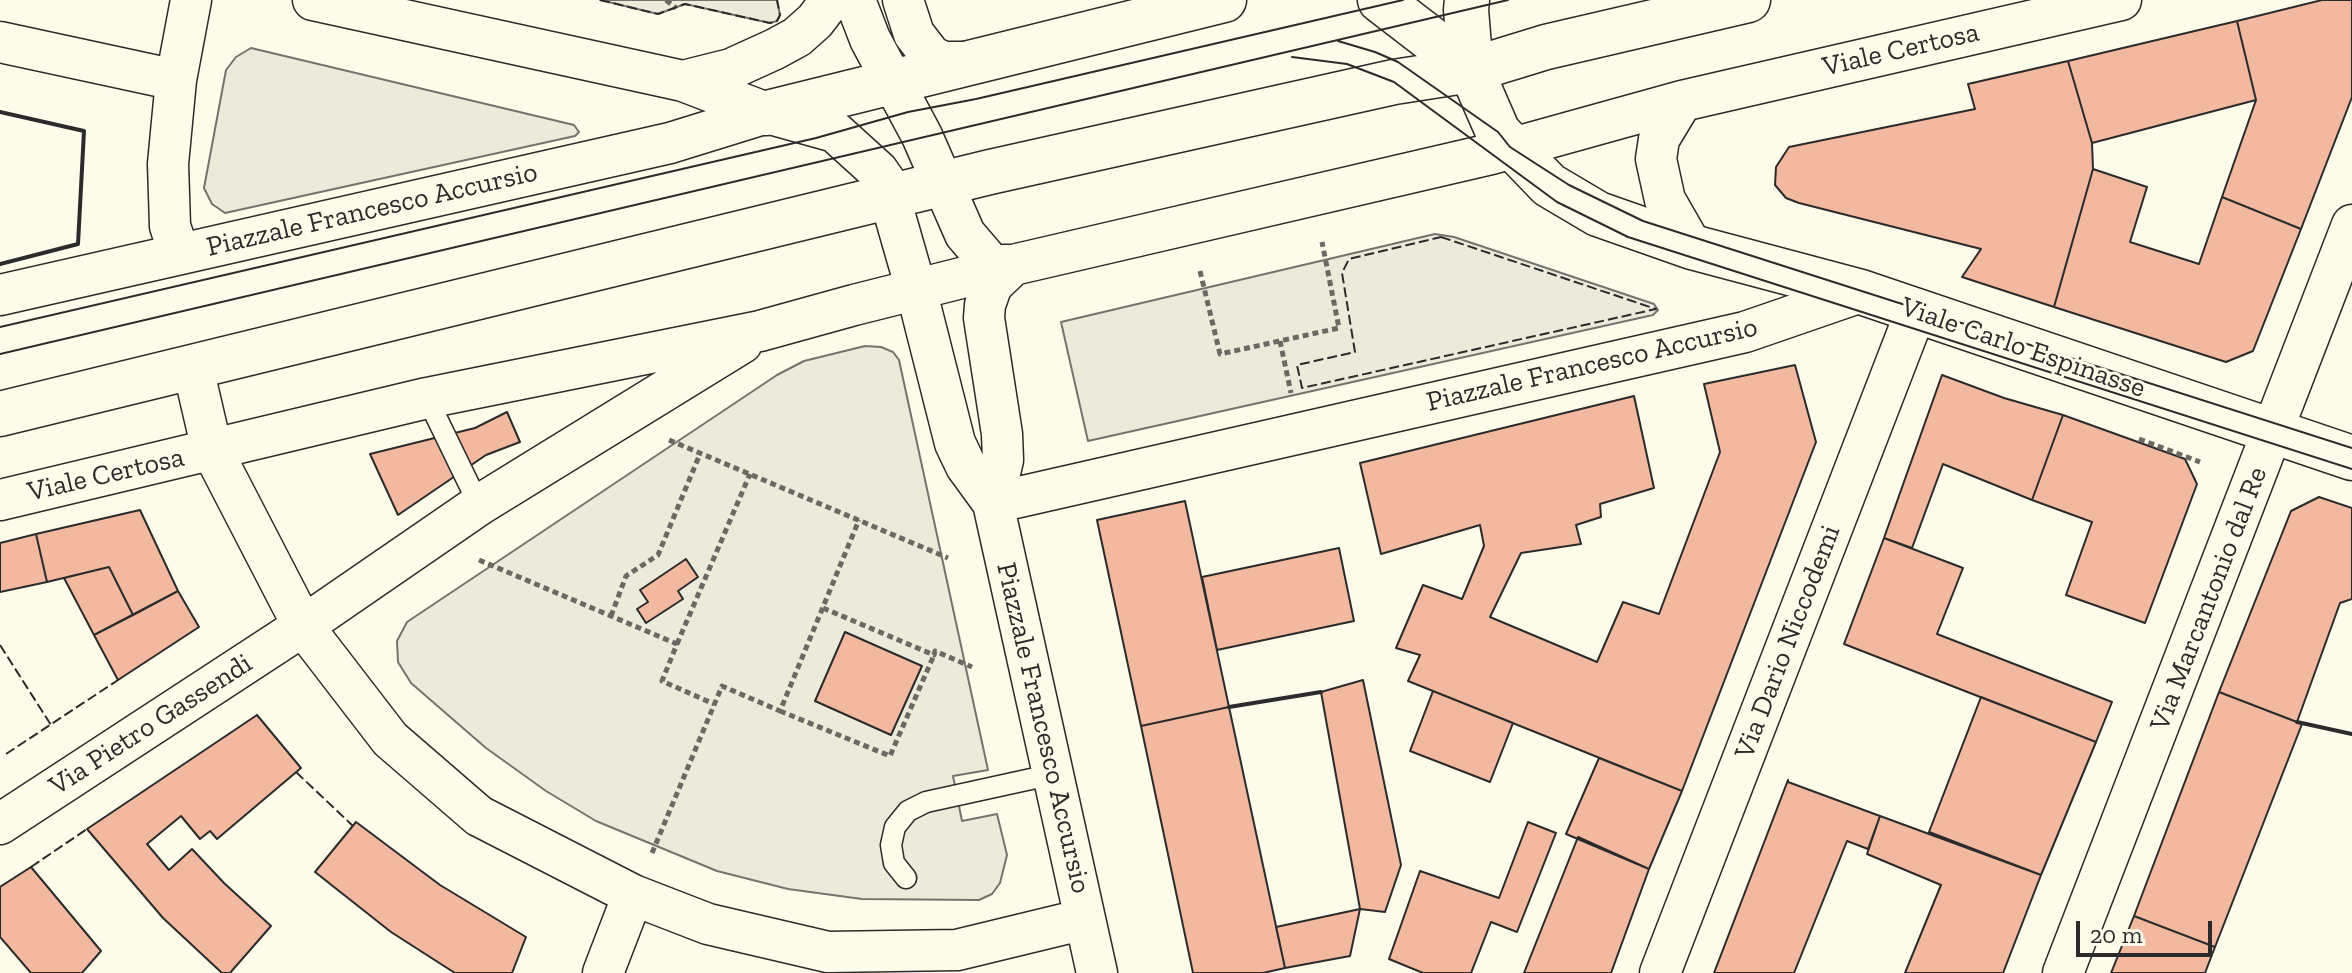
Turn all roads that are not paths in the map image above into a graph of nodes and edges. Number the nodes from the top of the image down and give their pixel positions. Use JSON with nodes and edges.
{"nodes":[{"id":1,"x":191,"y":0,"type":"edge"},
{"id":2,"x":313,"y":0,"type":"edge"},
{"id":3,"x":831,"y":0,"type":"edge"},
{"id":4,"x":855,"y":0,"type":"edge"},
{"id":5,"x":903,"y":0,"type":"edge"},
{"id":6,"x":1224,"y":0,"type":"edge"},
{"id":7,"x":1380,"y":0,"type":"edge"},
{"id":8,"x":1467,"y":0,"type":"edge"},
{"id":9,"x":1748,"y":0,"type":"edge"},
{"id":10,"x":2121,"y":0,"type":"edge"},
{"id":11,"x":1156,"y":9,"type":"edge"},
{"id":12,"x":0,"y":42,"type":"edge"},
{"id":13,"x":969,"y":62,"type":"junction"},
{"id":14,"x":1471,"y":70,"type":"junction"},
{"id":15,"x":176,"y":80,"type":"junction"},
{"id":16,"x":683,"y":81,"type":"junction"},
{"id":17,"x":890,"y":81,"type":"junction"},
{"id":18,"x":1682,"y":101,"type":"junction"},
{"id":19,"x":767,"y":113,"type":"junction"},
{"id":20,"x":1510,"y":147,"type":"junction"},
{"id":21,"x":944,"y":184,"type":"junction"},
{"id":22,"x":889,"y":196,"type":"junction"},
{"id":23,"x":2352,"y":225,"type":"edge"},
{"id":24,"x":1692,"y":247,"type":"junction"},
{"id":25,"x":179,"y":253,"type":"junction"},
{"id":26,"x":1013,"y":265,"type":"junction"},
{"id":27,"x":916,"y":289,"type":"junction"},
{"id":28,"x":1861,"y":292,"type":"junction"},
{"id":29,"x":0,"y":295,"type":"edge"},
{"id":30,"x":1916,"y":311,"type":"junction"},
{"id":31,"x":760,"y":331,"type":"junction"},
{"id":32,"x":193,"y":368,"type":"junction"},
{"id":33,"x":427,"y":398,"type":"junction"},
{"id":34,"x":0,"y":414,"type":"edge"},
{"id":35,"x":2273,"y":433,"type":"junction"},
{"id":36,"x":212,"y":450,"type":"junction"},
{"id":37,"x":2352,"y":458,"type":"edge"},
{"id":38,"x":0,"y":500,"type":"edge"},
{"id":39,"x":993,"y":503,"type":"junction"},
{"id":40,"x":479,"y":505,"type":"junction"},
{"id":41,"x":303,"y":626,"type":"junction"},
{"id":42,"x":1054,"y":774,"type":"junction"},
{"id":43,"x":0,"y":824,"type":"edge"},
{"id":44,"x":906,"y":878,"type":"dead end"},
{"id":45,"x":633,"y":895,"type":"junction"},
{"id":46,"x":1085,"y":919,"type":"junction"},
{"id":47,"x":603,"y":973,"type":"edge"},
{"id":48,"x":1097,"y":973,"type":"edge"},
{"id":49,"x":1660,"y":973,"type":"edge"},
{"id":50,"x":2063,"y":973,"type":"edge"}],
"edges":[{"from":1,"to":15,"type":"street","name":"Piazzale Francesco Accursio"},
{"from":2,"to":16,"type":"street","name":"Piazzale Francesco Accursio"},
{"from":3,"to":16,"type":"street","name":"Piazzale Francesco Accursio"},
{"from":4,"to":17,"type":"street"},
{"from":5,"to":13,"type":"street","name":"Piazzale Francesco Accursio"},
{"from":6,"to":11,"type":"main road","name":"Piazzale Francesco Accursio"},
{"from":7,"to":14,"type":"main road"},
{"from":8,"to":14,"type":"main road"},
{"from":9,"to":14,"type":"main road"},
{"from":10,"to":18,"type":"street","name":"Viale Certosa"},
{"from":11,"to":13,"type":"main road","name":"Piazzale Francesco Accursio"},
{"from":12,"to":15,"type":"street"},
{"from":13,"to":17,"type":"main road","name":"Piazzale Francesco Accursio"},
{"from":14,"to":20,"type":"main road"},
{"from":14,"to":21,"type":"main road"},
{"from":15,"to":25,"type":"street","name":"Piazzale Francesco Accursio"},
{"from":16,"to":19,"type":"street","name":"Piazzale Francesco Accursio"},
{"from":17,"to":19,"type":"main road","name":"Piazzale Francesco Accursio"},
{"from":17,"to":21,"type":"street"},
{"from":18,"to":20,"type":"street"},
{"from":18,"to":24,"type":"street"},
{"from":19,"to":22,"type":"street","name":"Piazzale Francesco Accursio"},
{"from":19,"to":25,"type":"street","name":"Piazzale Francesco Accursio"},
{"from":20,"to":24,"type":"main road","name":"Viale Carlo Espinasse"},
{"from":20,"to":26,"type":"street"},
{"from":21,"to":22,"type":"main road"},
{"from":21,"to":26,"type":"street"},
{"from":22,"to":27,"type":"street","name":"Piazzale Francesco Accursio"},
{"from":22,"to":32,"type":"main road"},
{"from":23,"to":35,"type":"street","name":"Via Marcantonio dal Re"},
{"from":24,"to":28,"type":"main road","name":"Viale Carlo Espinasse"},
{"from":25,"to":29,"type":"street"},
{"from":26,"to":27,"type":"street"},
{"from":26,"to":39,"type":"street","name":"Piazzale Francesco Accursio"},
{"from":27,"to":31,"type":"street"},
{"from":27,"to":39,"type":"street","name":"Piazzale Francesco Accursio"},
{"from":28,"to":30,"type":"main road","name":"Viale Carlo Espinasse"},
{"from":28,"to":39,"type":"street","name":"Piazzale Francesco Accursio"},
{"from":30,"to":35,"type":"main road","name":"Viale Carlo Espinasse"},
{"from":30,"to":49,"type":"street","name":"Via Dario Niccodemi"},
{"from":31,"to":33,"type":"street"},
{"from":31,"to":40,"type":"street"},
{"from":32,"to":34,"type":"main road"},
{"from":32,"to":36,"type":"street","name":"Piazzale Francesco Accursio"},
{"from":33,"to":36,"type":"street"},
{"from":33,"to":40,"type":"lane"},
{"from":35,"to":37,"type":"main road","name":"Viale Carlo Espinasse"},
{"from":35,"to":50,"type":"street","name":"Via Marcantonio dal Re"},
{"from":36,"to":38,"type":"street","name":"Viale Certosa"},
{"from":36,"to":41,"type":"street","name":"Piazzale Francesco Accursio"},
{"from":39,"to":42,"type":"street","name":"Piazzale Francesco Accursio"},
{"from":40,"to":41,"type":"street"},
{"from":41,"to":43,"type":"street","name":"Via Pietro Gassendi"},
{"from":41,"to":45,"type":"street","name":"Piazzale Francesco Accursio"},
{"from":42,"to":44,"type":"lane"},
{"from":42,"to":46,"type":"street","name":"Piazzale Francesco Accursio"},
{"from":45,"to":46,"type":"street","name":"Piazzale Francesco Accursio"},
{"from":45,"to":47,"type":"street"},
{"from":46,"to":48,"type":"street"}]}
